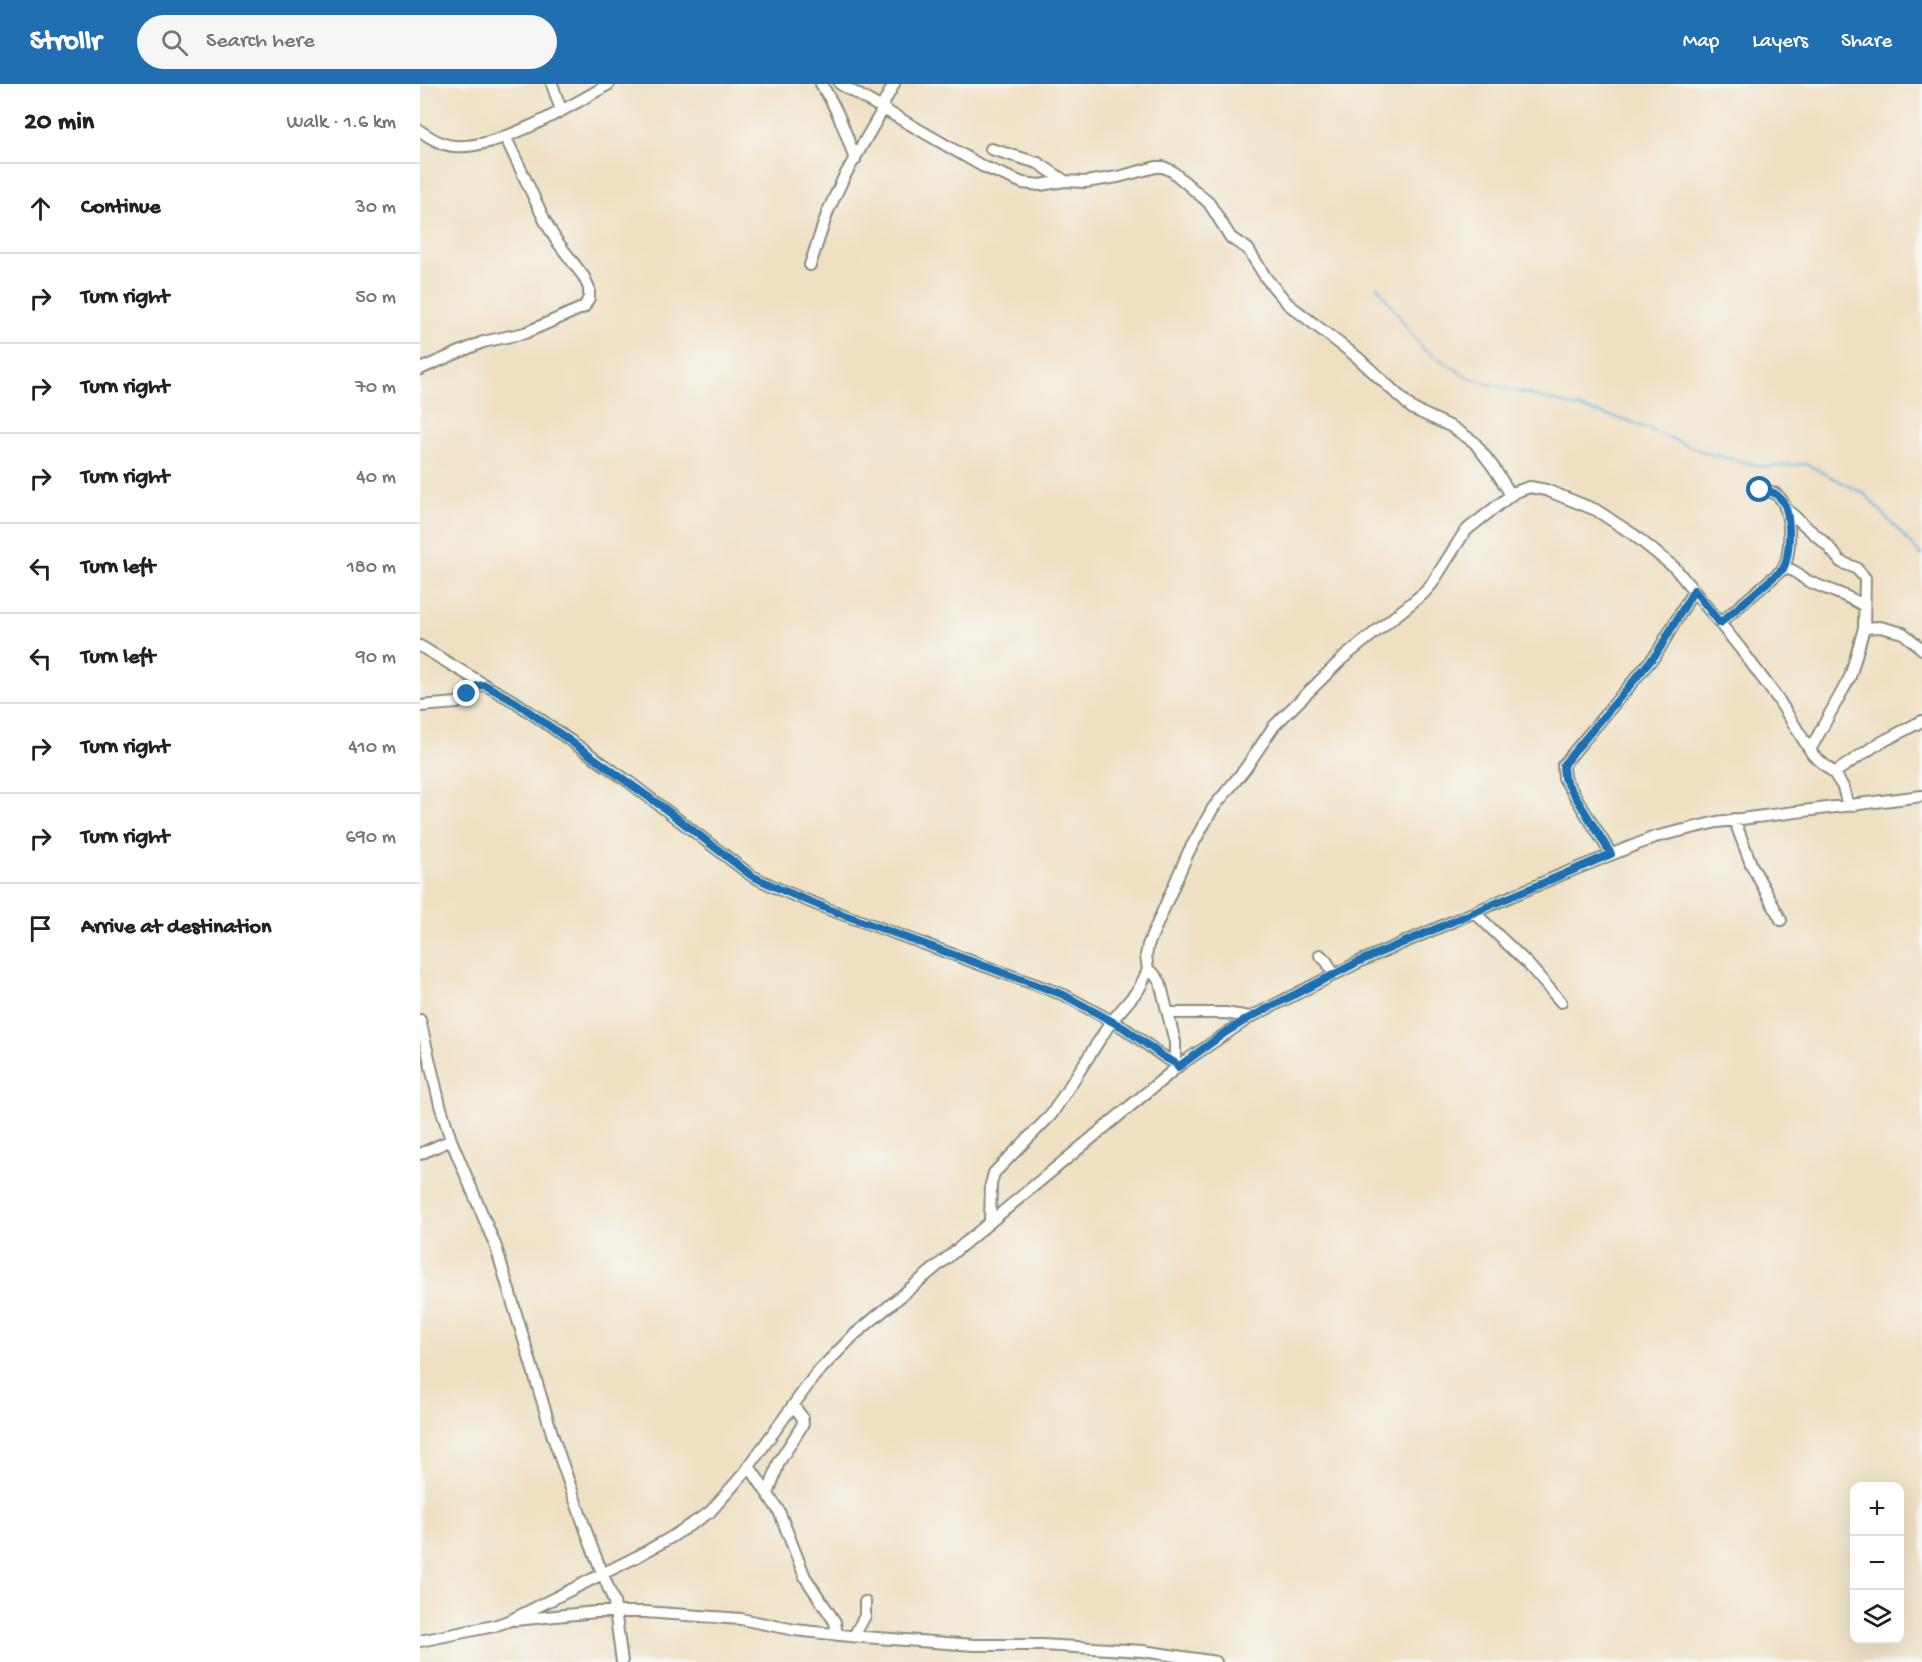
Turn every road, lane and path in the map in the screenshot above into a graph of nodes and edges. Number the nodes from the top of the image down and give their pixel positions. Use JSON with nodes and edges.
{"nodes":[{"id":1,"x":552,"y":84,"type":"edge"},
{"id":2,"x":609,"y":84,"type":"edge"},
{"id":3,"x":821,"y":84,"type":"edge"},
{"id":4,"x":840,"y":84,"type":"edge"},
{"id":5,"x":894,"y":84,"type":"edge"},
{"id":6,"x":882,"y":108,"type":"junction"},
{"id":7,"x":561,"y":110,"type":"junction"},
{"id":8,"x":420,"y":131,"type":"edge"},
{"id":9,"x":505,"y":136,"type":"junction"},
{"id":10,"x":991,"y":149,"type":"dead end"},
{"id":11,"x":855,"y":160,"type":"junction"},
{"id":12,"x":1065,"y":182,"type":"junction"},
{"id":13,"x":810,"y":265,"type":"dead end"},
{"id":14,"x":420,"y":369,"type":"edge"},
{"id":15,"x":1760,"y":490,"type":"dead end"},
{"id":16,"x":1511,"y":495,"type":"junction"},
{"id":17,"x":1785,"y":508,"type":"junction"},
{"id":18,"x":1783,"y":569,"type":"junction"},
{"id":19,"x":1694,"y":590,"type":"junction"},
{"id":20,"x":1864,"y":606,"type":"junction"},
{"id":21,"x":1720,"y":623,"type":"junction"},
{"id":22,"x":1864,"y":628,"type":"junction"},
{"id":23,"x":420,"y":646,"type":"edge"},
{"id":24,"x":1922,"y":649,"type":"edge"},
{"id":25,"x":485,"y":685,"type":"junction"},
{"id":26,"x":420,"y":706,"type":"edge"},
{"id":27,"x":1922,"y":721,"type":"edge"},
{"id":28,"x":1810,"y":750,"type":"junction"},
{"id":29,"x":1834,"y":772,"type":"junction"},
{"id":30,"x":1922,"y":796,"type":"edge"},
{"id":31,"x":1848,"y":806,"type":"junction"},
{"id":32,"x":1734,"y":819,"type":"junction"},
{"id":33,"x":1611,"y":854,"type":"junction"},
{"id":34,"x":1474,"y":912,"type":"junction"},
{"id":35,"x":1780,"y":920,"type":"dead end"},
{"id":36,"x":1320,"y":955,"type":"dead end"},
{"id":37,"x":1148,"y":970,"type":"junction"},
{"id":38,"x":1334,"y":975,"type":"junction"},
{"id":39,"x":1561,"y":1002,"type":"dead end"},
{"id":40,"x":1167,"y":1013,"type":"junction"},
{"id":41,"x":1250,"y":1017,"type":"junction"},
{"id":42,"x":420,"y":1020,"type":"edge"},
{"id":43,"x":1112,"y":1022,"type":"junction"},
{"id":44,"x":1176,"y":1065,"type":"junction"},
{"id":45,"x":451,"y":1140,"type":"junction"},
{"id":46,"x":420,"y":1154,"type":"edge"},
{"id":47,"x":990,"y":1222,"type":"junction"},
{"id":48,"x":794,"y":1405,"type":"junction"},
{"id":49,"x":749,"y":1466,"type":"junction"},
{"id":50,"x":768,"y":1494,"type":"junction"},
{"id":51,"x":602,"y":1574,"type":"junction"},
{"id":52,"x":865,"y":1602,"type":"dead end"},
{"id":53,"x":616,"y":1611,"type":"junction"},
{"id":54,"x":511,"y":1620,"type":"junction"},
{"id":55,"x":837,"y":1635,"type":"junction"},
{"id":56,"x":854,"y":1636,"type":"junction"},
{"id":57,"x":420,"y":1641,"type":"edge"},
{"id":58,"x":622,"y":1662,"type":"edge"},
{"id":59,"x":1216,"y":1662,"type":"edge"}],
"edges":[{"from":1,"to":7,"type":"street"},
{"from":2,"to":7,"type":"street"},
{"from":3,"to":11,"type":"street"},
{"from":4,"to":6,"type":"street"},
{"from":5,"to":6,"type":"street"},
{"from":6,"to":11,"type":"street"},
{"from":6,"to":12,"type":"street"},
{"from":7,"to":9,"type":"street"},
{"from":8,"to":9,"type":"street"},
{"from":9,"to":14,"type":"street"},
{"from":10,"to":12,"type":"street"},
{"from":11,"to":13,"type":"street"},
{"from":12,"to":16,"type":"street"},
{"from":15,"to":17,"type":"street"},
{"from":16,"to":19,"type":"street"},
{"from":16,"to":37,"type":"street"},
{"from":17,"to":18,"type":"street"},
{"from":17,"to":20,"type":"street"},
{"from":18,"to":20,"type":"street"},
{"from":18,"to":21,"type":"street"},
{"from":19,"to":21,"type":"street"},
{"from":19,"to":33,"type":"street"},
{"from":20,"to":22,"type":"street"},
{"from":21,"to":28,"type":"street"},
{"from":22,"to":24,"type":"street"},
{"from":22,"to":28,"type":"street"},
{"from":23,"to":25,"type":"street"},
{"from":25,"to":26,"type":"street"},
{"from":25,"to":43,"type":"street"},
{"from":27,"to":29,"type":"street"},
{"from":28,"to":29,"type":"street"},
{"from":29,"to":31,"type":"street"},
{"from":30,"to":31,"type":"street"},
{"from":31,"to":32,"type":"street"},
{"from":32,"to":33,"type":"street"},
{"from":32,"to":35,"type":"street"},
{"from":33,"to":34,"type":"street"},
{"from":34,"to":38,"type":"street"},
{"from":34,"to":39,"type":"street"},
{"from":36,"to":38,"type":"street"},
{"from":37,"to":40,"type":"street"},
{"from":37,"to":43,"type":"street"},
{"from":38,"to":41,"type":"street"},
{"from":40,"to":41,"type":"street"},
{"from":40,"to":44,"type":"street"},
{"from":41,"to":44,"type":"street"},
{"from":42,"to":45,"type":"street"},
{"from":43,"to":44,"type":"street"},
{"from":43,"to":47,"type":"street"},
{"from":44,"to":47,"type":"street"},
{"from":45,"to":46,"type":"street"},
{"from":45,"to":51,"type":"street"},
{"from":47,"to":48,"type":"street"},
{"from":48,"to":49,"type":"street"},
{"from":48,"to":50,"type":"street"},
{"from":49,"to":50,"type":"street"},
{"from":49,"to":51,"type":"street"},
{"from":50,"to":55,"type":"street"},
{"from":51,"to":53,"type":"street"},
{"from":51,"to":54,"type":"street"},
{"from":52,"to":56,"type":"street"},
{"from":53,"to":54,"type":"street"},
{"from":53,"to":55,"type":"street"},
{"from":53,"to":58,"type":"street"},
{"from":54,"to":57,"type":"street"},
{"from":55,"to":56,"type":"street"},
{"from":56,"to":59,"type":"street"}]}
